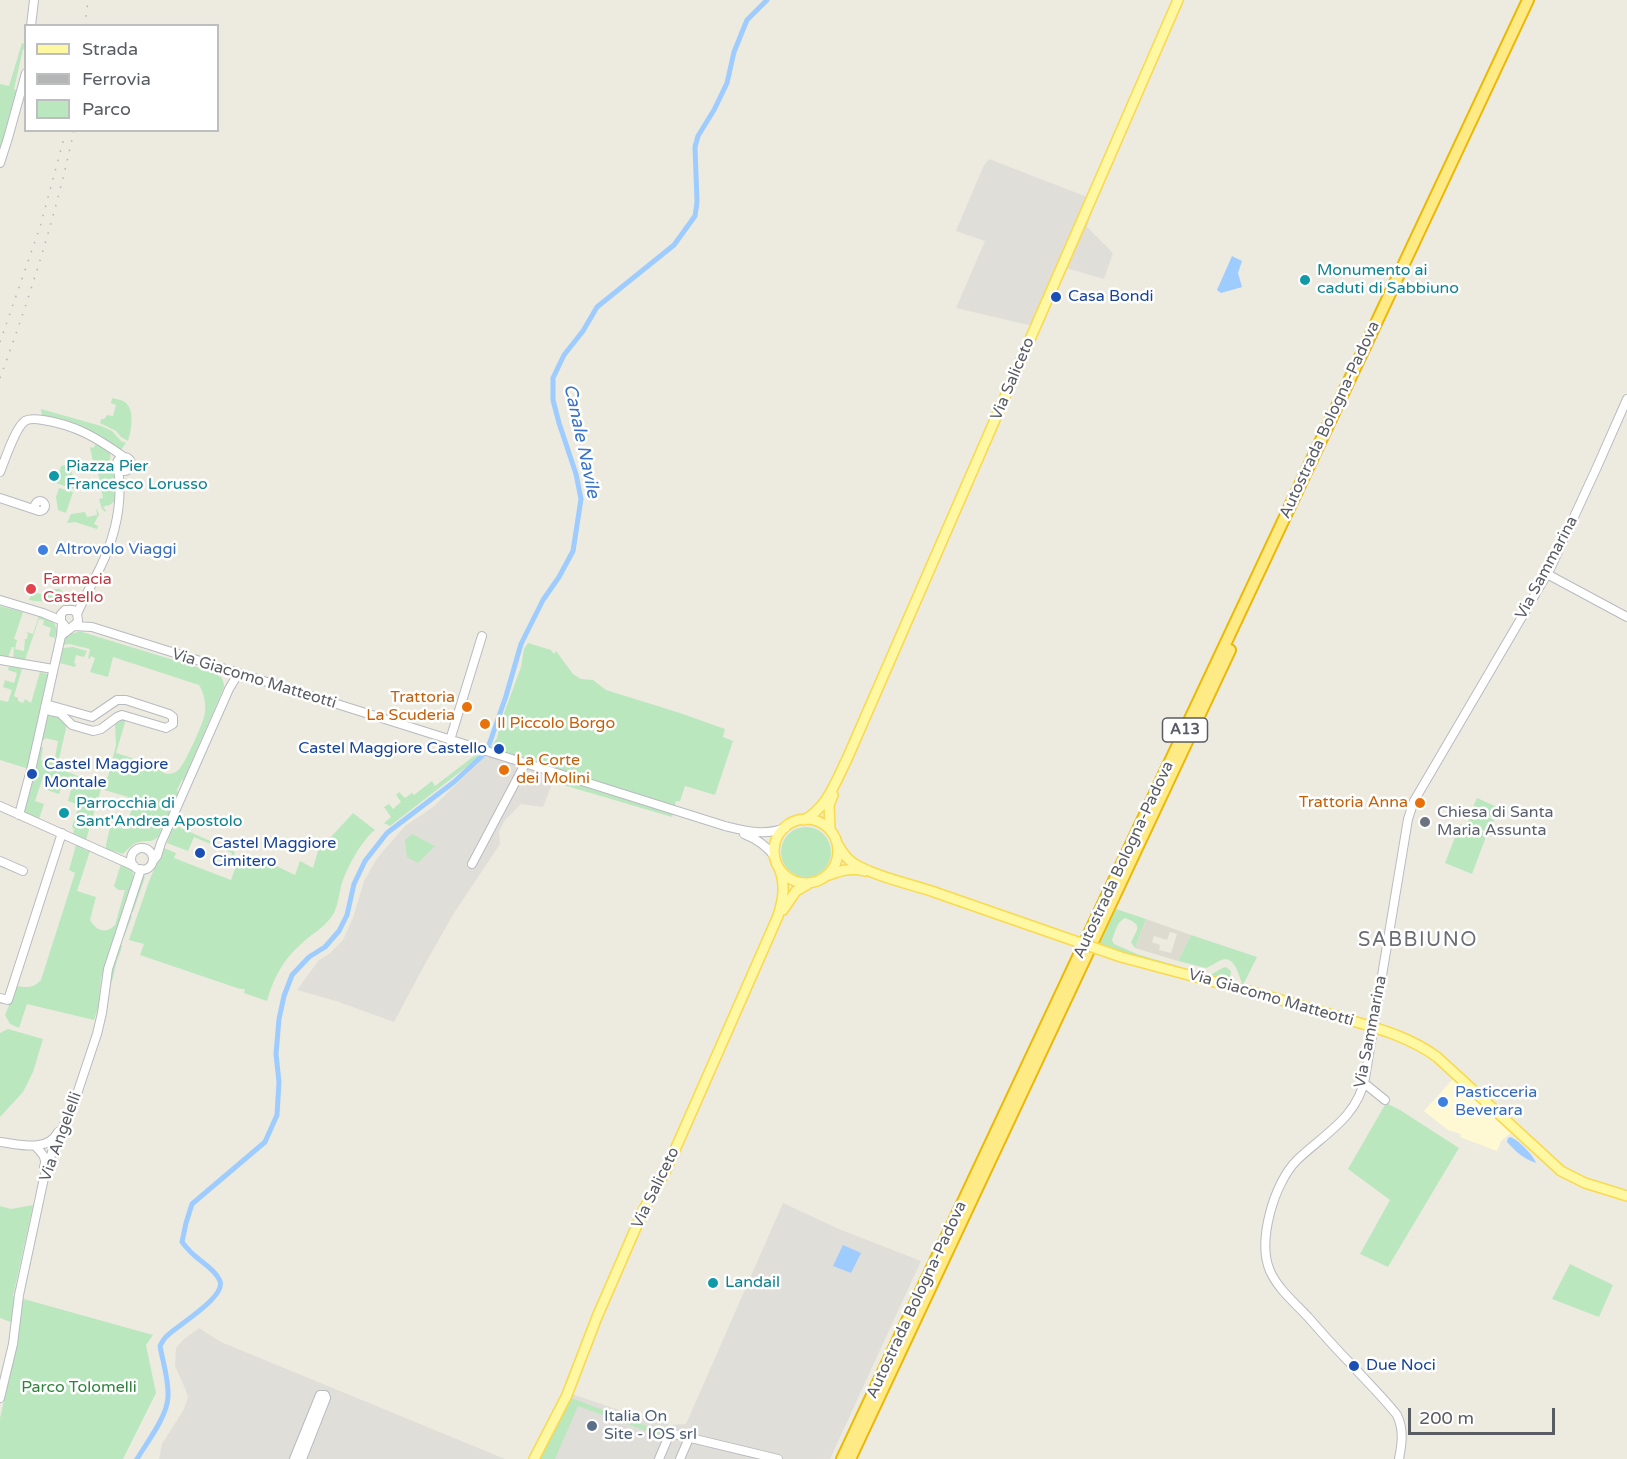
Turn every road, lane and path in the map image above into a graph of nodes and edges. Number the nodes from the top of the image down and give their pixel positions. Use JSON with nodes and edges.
{"nodes":[{"id":1,"x":34,"y":0,"type":"edge"},
{"id":2,"x":1178,"y":0,"type":"edge"},
{"id":3,"x":1528,"y":0,"type":"edge"},
{"id":4,"x":1536,"y":0,"type":"edge"},
{"id":5,"x":31,"y":24,"type":"edge"},
{"id":6,"x":24,"y":80,"type":"edge"},
{"id":7,"x":0,"y":163,"type":"edge"},
{"id":8,"x":1627,"y":399,"type":"edge"},
{"id":9,"x":107,"y":445,"type":"junction"},
{"id":10,"x":124,"y":457,"type":"junction"},
{"id":11,"x":117,"y":466,"type":"junction"},
{"id":12,"x":129,"y":469,"type":"junction"},
{"id":13,"x":0,"y":470,"type":"edge"},
{"id":14,"x":120,"y":494,"type":"junction"},
{"id":15,"x":0,"y":498,"type":"edge"},
{"id":16,"x":15,"y":503,"type":"junction"},
{"id":17,"x":1546,"y":574,"type":"junction"},
{"id":18,"x":83,"y":598,"type":"junction"},
{"id":19,"x":0,"y":600,"type":"edge"},
{"id":20,"x":78,"y":616,"type":"junction"},
{"id":21,"x":1627,"y":618,"type":"edge"},
{"id":22,"x":66,"y":620,"type":"junction"},
{"id":23,"x":92,"y":627,"type":"junction"},
{"id":24,"x":482,"y":636,"type":"dead end"},
{"id":25,"x":0,"y":660,"type":"edge"},
{"id":26,"x":53,"y":669,"type":"junction"},
{"id":27,"x":229,"y":671,"type":"junction"},
{"id":28,"x":238,"y":674,"type":"junction"},
{"id":29,"x":229,"y":689,"type":"junction"},
{"id":30,"x":124,"y":700,"type":"junction"},
{"id":31,"x":45,"y":706,"type":"junction"},
{"id":32,"x":98,"y":714,"type":"junction"},
{"id":33,"x":122,"y":715,"type":"junction"},
{"id":34,"x":104,"y":724,"type":"junction"},
{"id":35,"x":450,"y":740,"type":"junction"},
{"id":36,"x":847,"y":759,"type":"junction"},
{"id":37,"x":525,"y":764,"type":"junction"},
{"id":38,"x":0,"y":806,"type":"edge"},
{"id":39,"x":19,"y":815,"type":"junction"},
{"id":40,"x":804,"y":819,"type":"junction"},
{"id":41,"x":725,"y":826,"type":"junction"},
{"id":42,"x":785,"y":828,"type":"junction"},
{"id":43,"x":830,"y":829,"type":"junction"},
{"id":44,"x":62,"y":833,"type":"junction"},
{"id":45,"x":161,"y":843,"type":"junction"},
{"id":46,"x":837,"y":843,"type":"junction"},
{"id":47,"x":147,"y":849,"type":"junction"},
{"id":48,"x":132,"y":856,"type":"junction"},
{"id":49,"x":775,"y":857,"type":"junction"},
{"id":50,"x":118,"y":859,"type":"junction"},
{"id":51,"x":0,"y":861,"type":"edge"},
{"id":52,"x":153,"y":861,"type":"junction"},
{"id":53,"x":472,"y":864,"type":"dead end"},
{"id":54,"x":137,"y":868,"type":"junction"},
{"id":55,"x":779,"y":868,"type":"junction"},
{"id":56,"x":22,"y":871,"type":"dead end"},
{"id":57,"x":874,"y":872,"type":"junction"},
{"id":58,"x":826,"y":876,"type":"junction"},
{"id":59,"x":809,"y":883,"type":"junction"},
{"id":60,"x":778,"y":916,"type":"junction"},
{"id":61,"x":4,"y":999,"type":"edge"},
{"id":62,"x":1373,"y":1027,"type":"junction"},
{"id":63,"x":1364,"y":1083,"type":"junction"},
{"id":64,"x":1385,"y":1100,"type":"dead end"},
{"id":65,"x":74,"y":1101,"type":"junction"},
{"id":66,"x":0,"y":1142,"type":"edge"},
{"id":67,"x":37,"y":1146,"type":"junction"},
{"id":68,"x":52,"y":1152,"type":"junction"},
{"id":69,"x":42,"y":1189,"type":"junction"},
{"id":70,"x":1627,"y":1196,"type":"edge"},
{"id":71,"x":0,"y":1398,"type":"edge"},
{"id":72,"x":689,"y":1438,"type":"junction"},
{"id":73,"x":294,"y":1459,"type":"edge"},
{"id":74,"x":302,"y":1459,"type":"edge"},
{"id":75,"x":534,"y":1459,"type":"edge"},
{"id":76,"x":659,"y":1459,"type":"edge"},
{"id":77,"x":680,"y":1459,"type":"edge"},
{"id":78,"x":778,"y":1459,"type":"edge"},
{"id":79,"x":842,"y":1459,"type":"edge"},
{"id":80,"x":850,"y":1459,"type":"edge"},
{"id":81,"x":1399,"y":1459,"type":"edge"}],
"edges":[{"from":1,"to":5,"type":"street"},
{"from":2,"to":36,"type":"main road","name":"Via Saliceto"},
{"from":3,"to":79,"type":"highway","name":"Autostrada Bologna-Padova","number":"A13"},
{"from":4,"to":80,"type":"highway","name":"Autostrada Bologna-Padova","number":"A13"},
{"from":6,"to":7,"type":"street"},
{"from":8,"to":17,"type":"street","name":"Via Sammarina"},
{"from":9,"to":10,"type":"street"},
{"from":9,"to":11,"type":"street"},
{"from":9,"to":13,"type":"street"},
{"from":10,"to":11,"type":"street"},
{"from":10,"to":12,"type":"street"},
{"from":11,"to":12,"type":"street"},
{"from":11,"to":14,"type":"street"},
{"from":12,"to":14,"type":"street"},
{"from":14,"to":18,"type":"street"},
{"from":15,"to":16,"type":"street"},
{"from":16,"to":16,"type":"street"},
{"from":17,"to":21,"type":"street"},
{"from":17,"to":62,"type":"street","name":"Via Sammarina"},
{"from":18,"to":20,"type":"street"},
{"from":18,"to":22,"type":"street"},
{"from":19,"to":22,"type":"street","name":"Via Giacomo Matteotti"},
{"from":20,"to":22,"type":"street"},
{"from":20,"to":22,"type":"street","name":"Via Giacomo Matteotti"},
{"from":20,"to":23,"type":"street","name":"Via Giacomo Matteotti"},
{"from":22,"to":23,"type":"street","name":"Via Giacomo Matteotti"},
{"from":22,"to":26,"type":"street"},
{"from":23,"to":27,"type":"street","name":"Via Giacomo Matteotti"},
{"from":24,"to":35,"type":"street"},
{"from":25,"to":26,"type":"street"},
{"from":26,"to":31,"type":"street"},
{"from":27,"to":28,"type":"street","name":"Via Giacomo Matteotti"},
{"from":27,"to":29,"type":"street"},
{"from":28,"to":29,"type":"street"},
{"from":28,"to":35,"type":"street","name":"Via Giacomo Matteotti"},
{"from":29,"to":45,"type":"street"},
{"from":30,"to":32,"type":"street"},
{"from":30,"to":33,"type":"street"},
{"from":30,"to":33,"type":"street"},
{"from":31,"to":32,"type":"street"},
{"from":31,"to":34,"type":"street"},
{"from":31,"to":39,"type":"street"},
{"from":32,"to":34,"type":"street"},
{"from":33,"to":34,"type":"street"},
{"from":35,"to":37,"type":"street","name":"Via Giacomo Matteotti"},
{"from":36,"to":40,"type":"main road","name":"Via Saliceto"},
{"from":36,"to":43,"type":"main road","name":"Via Saliceto"},
{"from":37,"to":41,"type":"street","name":"Via Giacomo Matteotti"},
{"from":37,"to":53,"type":"street"},
{"from":38,"to":39,"type":"street"},
{"from":39,"to":44,"type":"street"},
{"from":40,"to":42,"type":"main road","name":"Via Saliceto"},
{"from":40,"to":43,"type":"main road"},
{"from":41,"to":42,"type":"street","name":"Via Giacomo Matteotti"},
{"from":41,"to":49,"type":"street","name":"Via Giacomo Matteotti"},
{"from":42,"to":49,"type":"main road"},
{"from":43,"to":46,"type":"main road"},
{"from":44,"to":50,"type":"street"},
{"from":44,"to":61,"type":"street"},
{"from":45,"to":47,"type":"street"},
{"from":45,"to":52,"type":"street"},
{"from":46,"to":57,"type":"main road","name":"Via Giacomo Matteotti"},
{"from":46,"to":58,"type":"main road"},
{"from":47,"to":48,"type":"street"},
{"from":47,"to":52,"type":"street"},
{"from":48,"to":50,"type":"street"},
{"from":48,"to":54,"type":"street"},
{"from":49,"to":55,"type":"main road","name":"Via Saliceto"},
{"from":50,"to":54,"type":"street"},
{"from":51,"to":56,"type":"street"},
{"from":52,"to":54,"type":"street"},
{"from":54,"to":65,"type":"street","name":"Via Angelelli"},
{"from":55,"to":59,"type":"main road"},
{"from":55,"to":60,"type":"main road","name":"Via Saliceto"},
{"from":57,"to":58,"type":"main road","name":"Via Giacomo Matteotti"},
{"from":57,"to":62,"type":"main road","name":"Via Giacomo Matteotti","bridge":true},
{"from":58,"to":59,"type":"main road","name":"Via Saliceto"},
{"from":59,"to":60,"type":"main road","name":"Via Saliceto"},
{"from":60,"to":75,"type":"main road","name":"Via Saliceto"},
{"from":62,"to":63,"type":"street","name":"Via Sammarina"},
{"from":62,"to":70,"type":"main road","name":"Via Giacomo Matteotti"},
{"from":63,"to":64,"type":"street"},
{"from":63,"to":81,"type":"street","name":"Via Sammarina"},
{"from":65,"to":67,"type":"street"},
{"from":65,"to":68,"type":"street","name":"Via Angelelli"},
{"from":66,"to":67,"type":"street"},
{"from":67,"to":68,"type":"street"},
{"from":67,"to":69,"type":"street"},
{"from":68,"to":69,"type":"street","name":"Via Angelelli"},
{"from":69,"to":71,"type":"street","name":"Via Angelelli"},
{"from":72,"to":76,"type":"street"},
{"from":72,"to":77,"type":"street"},
{"from":72,"to":78,"type":"street"},
{"from":73,"to":74,"type":"street"}]}
